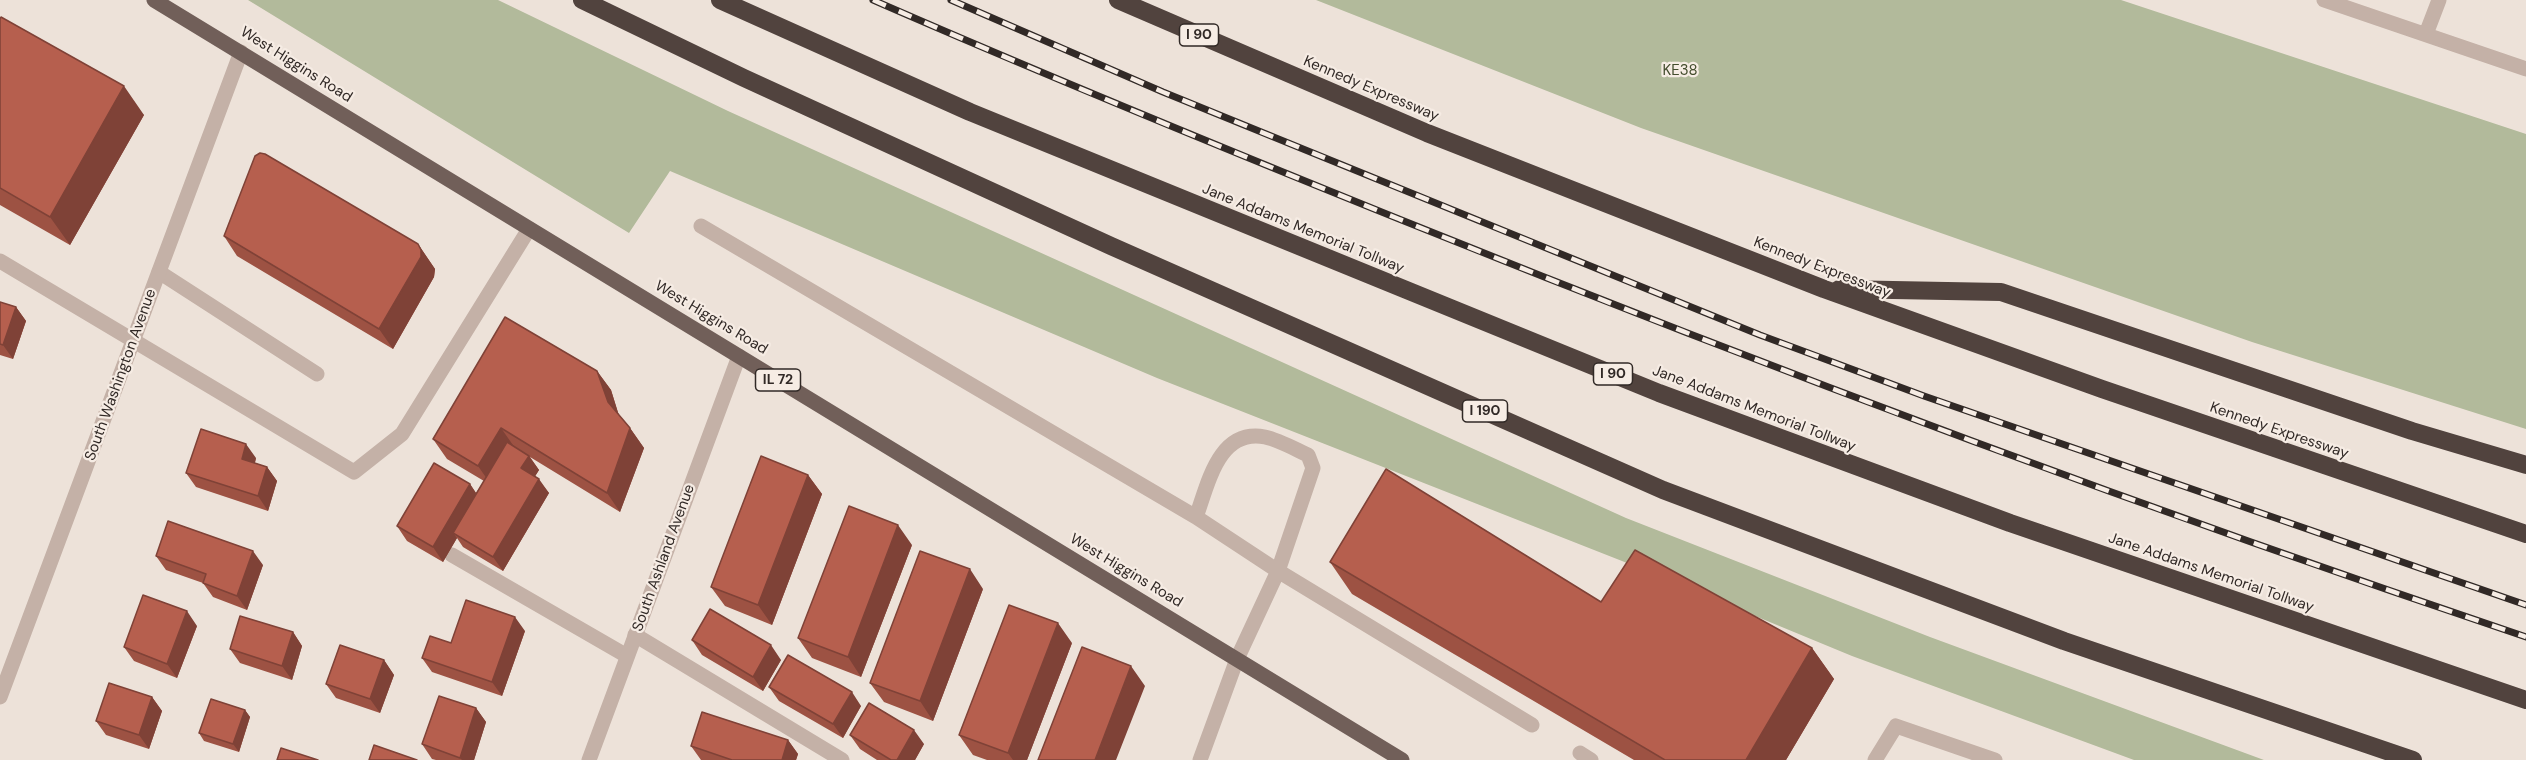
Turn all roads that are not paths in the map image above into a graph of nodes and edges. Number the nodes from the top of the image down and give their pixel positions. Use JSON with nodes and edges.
{"nodes":[{"id":1,"x":154,"y":0,"type":"edge"},
{"id":2,"x":582,"y":0,"type":"edge"},
{"id":3,"x":720,"y":0,"type":"edge"},
{"id":4,"x":1118,"y":0,"type":"edge"},
{"id":5,"x":2324,"y":0,"type":"edge"},
{"id":6,"x":2439,"y":0,"type":"edge"},
{"id":7,"x":2426,"y":34,"type":"junction"},
{"id":8,"x":241,"y":52,"type":"junction"},
{"id":9,"x":2526,"y":69,"type":"edge"},
{"id":10,"x":701,"y":226,"type":"dead end"},
{"id":11,"x":529,"y":230,"type":"junction"},
{"id":12,"x":0,"y":261,"type":"edge"},
{"id":13,"x":159,"y":272,"type":"junction"},
{"id":14,"x":1824,"y":289,"type":"junction"},
{"id":15,"x":134,"y":340,"type":"junction"},
{"id":16,"x":739,"y":356,"type":"junction"},
{"id":17,"x":317,"y":374,"type":"dead end"},
{"id":18,"x":2526,"y":465,"type":"edge"},
{"id":19,"x":1196,"y":517,"type":"junction"},
{"id":20,"x":2526,"y":534,"type":"edge"},
{"id":21,"x":452,"y":555,"type":"dead end"},
{"id":22,"x":1278,"y":572,"type":"junction"},
{"id":23,"x":635,"y":635,"type":"junction"},
{"id":24,"x":627,"y":656,"type":"junction"},
{"id":25,"x":1237,"y":660,"type":"junction"},
{"id":26,"x":0,"y":698,"type":"edge"},
{"id":27,"x":2526,"y":700,"type":"edge"},
{"id":28,"x":1532,"y":725,"type":"dead end"},
{"id":29,"x":589,"y":760,"type":"edge"},
{"id":30,"x":842,"y":760,"type":"edge"},
{"id":31,"x":1200,"y":760,"type":"edge"},
{"id":32,"x":1402,"y":760,"type":"edge"},
{"id":33,"x":1875,"y":760,"type":"edge"},
{"id":34,"x":1995,"y":760,"type":"edge"},
{"id":35,"x":2413,"y":760,"type":"edge"}],
"edges":[{"from":1,"to":8,"type":"main road","name":"West Higgins Road","number":"IL 72"},
{"from":2,"to":35,"type":"highway","number":"I 190"},
{"from":3,"to":27,"type":"highway","name":"Jane Addams Memorial Tollway","number":"I 90"},
{"from":4,"to":14,"type":"highway","name":"Kennedy Expressway","number":"I 90"},
{"from":5,"to":7,"type":"street"},
{"from":6,"to":7,"type":"street"},
{"from":7,"to":9,"type":"street"},
{"from":8,"to":11,"type":"main road","name":"West Higgins Road","number":"IL 72"},
{"from":8,"to":13,"type":"street","name":"South Washington Avenue"},
{"from":10,"to":19,"type":"street"},
{"from":11,"to":15,"type":"street"},
{"from":11,"to":16,"type":"main road","name":"West Higgins Road","number":"IL 72"},
{"from":12,"to":15,"type":"street"},
{"from":13,"to":15,"type":"street","name":"South Washington Avenue"},
{"from":13,"to":17,"type":"street"},
{"from":14,"to":18,"type":"highway"},
{"from":14,"to":20,"type":"highway","name":"Kennedy Expressway","number":"I 90"},
{"from":15,"to":26,"type":"street","name":"South Washington Avenue"},
{"from":16,"to":23,"type":"street","name":"South Ashland Avenue"},
{"from":16,"to":25,"type":"main road","name":"West Higgins Road","number":"IL 72"},
{"from":19,"to":22,"type":"street"},
{"from":19,"to":22,"type":"street"},
{"from":21,"to":24,"type":"street"},
{"from":22,"to":25,"type":"street"},
{"from":22,"to":28,"type":"street"},
{"from":23,"to":24,"type":"street","name":"South Ashland Avenue"},
{"from":23,"to":30,"type":"street"},
{"from":24,"to":29,"type":"street","name":"South Ashland Avenue"},
{"from":25,"to":31,"type":"street"},
{"from":25,"to":32,"type":"main road","name":"West Higgins Road","number":"IL 72"},
{"from":33,"to":34,"type":"street"}]}
